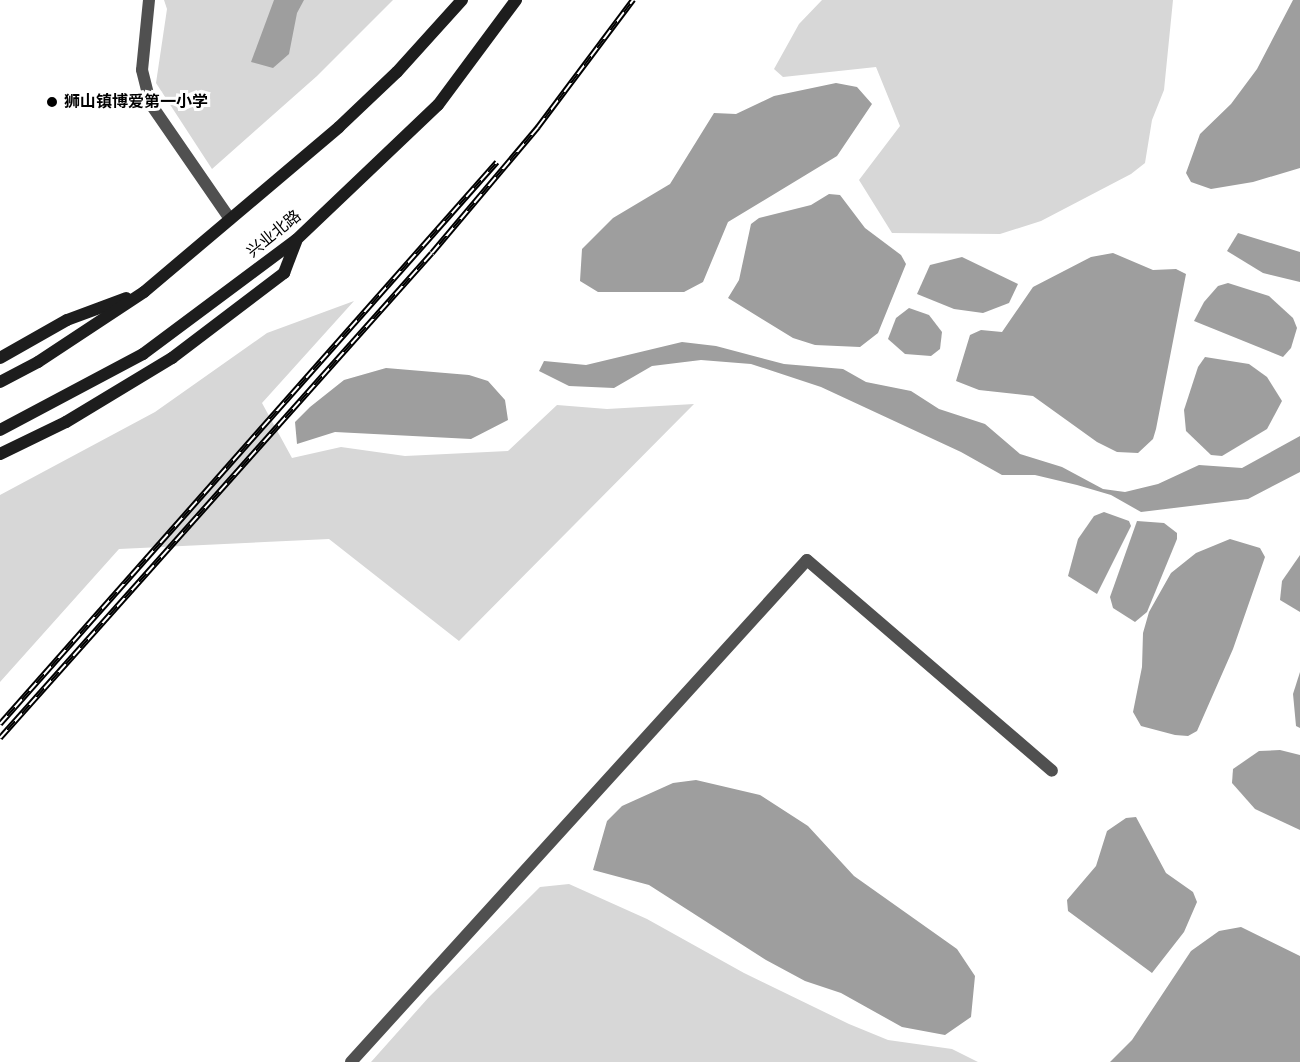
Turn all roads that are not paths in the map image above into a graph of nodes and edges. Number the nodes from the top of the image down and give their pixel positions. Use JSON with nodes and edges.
{"nodes":[{"id":1,"x":149,"y":0,"type":"edge"},
{"id":2,"x":462,"y":0,"type":"edge"},
{"id":3,"x":516,"y":0,"type":"edge"},
{"id":4,"x":230,"y":219,"type":"junction"},
{"id":5,"x":296,"y":240,"type":"junction"},
{"id":6,"x":144,"y":292,"type":"junction"},
{"id":7,"x":0,"y":358,"type":"edge"},
{"id":8,"x":0,"y":382,"type":"edge"},
{"id":9,"x":0,"y":429,"type":"edge"},
{"id":10,"x":0,"y":454,"type":"edge"},
{"id":11,"x":1052,"y":771,"type":"dead end"},
{"id":12,"x":351,"y":1062,"type":"edge"}],
"edges":[{"from":1,"to":4,"type":"street"},
{"from":2,"to":4,"type":"main road"},
{"from":3,"to":5,"type":"main road","name":"兴业北路"},
{"from":4,"to":6,"type":"main road"},
{"from":5,"to":9,"type":"main road","name":"兴业北路"},
{"from":5,"to":10,"type":"main road"},
{"from":6,"to":7,"type":"main road"},
{"from":6,"to":8,"type":"main road"},
{"from":11,"to":12,"type":"street"}]}
